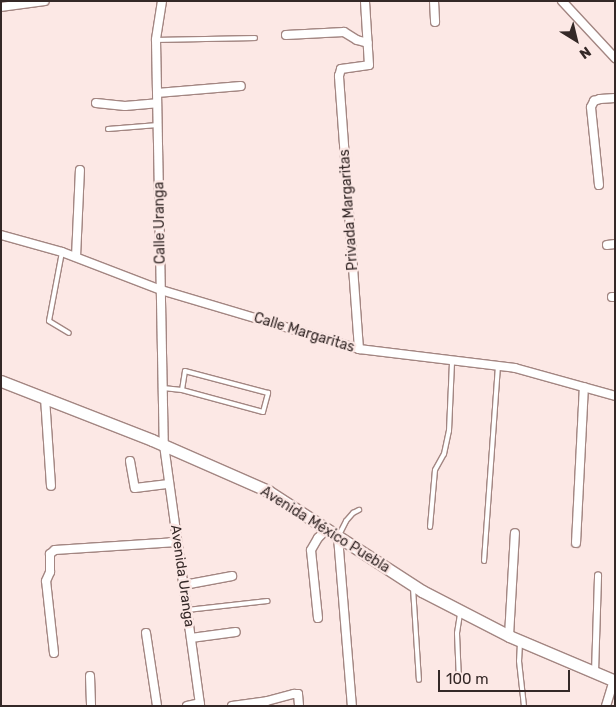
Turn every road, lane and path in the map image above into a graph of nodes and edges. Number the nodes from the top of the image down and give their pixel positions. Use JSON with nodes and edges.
{"nodes":[{"id":1,"x":45,"y":1,"type":"edge"},
{"id":2,"x":162,"y":1,"type":"edge"},
{"id":3,"x":365,"y":1,"type":"edge"},
{"id":4,"x":434,"y":1,"type":"edge"},
{"id":5,"x":562,"y":1,"type":"edge"},
{"id":6,"x":1,"y":7,"type":"edge"},
{"id":7,"x":435,"y":22,"type":"dead end"},
{"id":8,"x":286,"y":34,"type":"dead end"},
{"id":9,"x":255,"y":38,"type":"dead end"},
{"id":10,"x":156,"y":40,"type":"junction"},
{"id":11,"x":368,"y":43,"type":"junction"},
{"id":12,"x":615,"y":58,"type":"edge"},
{"id":13,"x":241,"y":86,"type":"dead end"},
{"id":14,"x":157,"y":93,"type":"junction"},
{"id":15,"x":615,"y":98,"type":"edge"},
{"id":16,"x":96,"y":103,"type":"dead end"},
{"id":17,"x":157,"y":103,"type":"junction"},
{"id":18,"x":158,"y":126,"type":"junction"},
{"id":19,"x":108,"y":129,"type":"dead end"},
{"id":20,"x":80,"y":170,"type":"dead end"},
{"id":21,"x":599,"y":185,"type":"dead end"},
{"id":22,"x":1,"y":235,"type":"edge"},
{"id":23,"x":62,"y":252,"type":"junction"},
{"id":24,"x":76,"y":257,"type":"junction"},
{"id":25,"x":161,"y":290,"type":"junction"},
{"id":26,"x":69,"y":333,"type":"dead end"},
{"id":27,"x":359,"y":349,"type":"junction"},
{"id":28,"x":452,"y":361,"type":"junction"},
{"id":29,"x":498,"y":366,"type":"junction"},
{"id":30,"x":1,"y":382,"type":"edge"},
{"id":31,"x":584,"y":387,"type":"junction"},
{"id":32,"x":163,"y":388,"type":"junction"},
{"id":33,"x":182,"y":390,"type":"junction"},
{"id":34,"x":615,"y":396,"type":"edge"},
{"id":35,"x":45,"y":398,"type":"junction"},
{"id":36,"x":164,"y":445,"type":"junction"},
{"id":37,"x":130,"y":461,"type":"dead end"},
{"id":38,"x":169,"y":484,"type":"junction"},
{"id":39,"x":50,"y":486,"type":"dead end"},
{"id":40,"x":359,"y":510,"type":"dead end"},
{"id":41,"x":430,"y":526,"type":"dead end"},
{"id":42,"x":327,"y":529,"type":"junction"},
{"id":43,"x":515,"y":533,"type":"dead end"},
{"id":44,"x":338,"y":537,"type":"junction"},
{"id":45,"x":177,"y":542,"type":"junction"},
{"id":46,"x":576,"y":543,"type":"dead end"},
{"id":47,"x":484,"y":561,"type":"dead end"},
{"id":48,"x":232,"y":576,"type":"dead end"},
{"id":49,"x":598,"y":576,"type":"dead end"},
{"id":50,"x":184,"y":585,"type":"junction"},
{"id":51,"x":413,"y":585,"type":"junction"},
{"id":52,"x":268,"y":600,"type":"dead end"},
{"id":53,"x":187,"y":610,"type":"junction"},
{"id":54,"x":461,"y":611,"type":"junction"},
{"id":55,"x":318,"y":618,"type":"dead end"},
{"id":56,"x":236,"y":632,"type":"dead end"},
{"id":57,"x":146,"y":633,"type":"dead end"},
{"id":58,"x":509,"y":636,"type":"junction"},
{"id":59,"x":191,"y":638,"type":"junction"},
{"id":60,"x":521,"y":641,"type":"junction"},
{"id":61,"x":54,"y":654,"type":"dead end"},
{"id":62,"x":595,"y":672,"type":"junction"},
{"id":63,"x":90,"y":676,"type":"dead end"},
{"id":64,"x":419,"y":680,"type":"dead end"},
{"id":65,"x":614,"y":680,"type":"edge"},
{"id":66,"x":460,"y":681,"type":"dead end"},
{"id":67,"x":200,"y":704,"type":"edge"},
{"id":68,"x":91,"y":706,"type":"edge"},
{"id":69,"x":157,"y":706,"type":"edge"},
{"id":70,"x":187,"y":706,"type":"edge"},
{"id":71,"x":232,"y":706,"type":"edge"},
{"id":72,"x":299,"y":706,"type":"edge"},
{"id":73,"x":352,"y":706,"type":"edge"},
{"id":74,"x":524,"y":706,"type":"edge"},
{"id":75,"x":606,"y":706,"type":"edge"}],
"edges":[{"from":1,"to":6,"type":"street"},
{"from":2,"to":10,"type":"street","name":"Calle Uranga"},
{"from":3,"to":11,"type":"street"},
{"from":4,"to":7,"type":"street"},
{"from":5,"to":12,"type":"street"},
{"from":8,"to":11,"type":"street"},
{"from":9,"to":10,"type":"lane"},
{"from":10,"to":14,"type":"street","name":"Calle Uranga"},
{"from":11,"to":27,"type":"street","name":"Privada Margaritas"},
{"from":13,"to":14,"type":"street"},
{"from":14,"to":17,"type":"street","name":"Calle Uranga"},
{"from":15,"to":21,"type":"street"},
{"from":16,"to":17,"type":"street"},
{"from":17,"to":18,"type":"street","name":"Calle Uranga"},
{"from":18,"to":19,"type":"lane"},
{"from":18,"to":25,"type":"street","name":"Calle Uranga"},
{"from":20,"to":24,"type":"street"},
{"from":22,"to":23,"type":"street","name":"Calle Margaritas"},
{"from":23,"to":24,"type":"street","name":"Calle Margaritas"},
{"from":23,"to":26,"type":"lane"},
{"from":24,"to":25,"type":"street","name":"Calle Margaritas"},
{"from":25,"to":27,"type":"street","name":"Calle Margaritas"},
{"from":25,"to":32,"type":"street","name":"Calle Uranga"},
{"from":27,"to":28,"type":"street","name":"Calle Margaritas"},
{"from":28,"to":29,"type":"street","name":"Calle Margaritas"},
{"from":28,"to":41,"type":"lane"},
{"from":29,"to":31,"type":"street","name":"Calle Margaritas"},
{"from":29,"to":47,"type":"lane"},
{"from":30,"to":35,"type":"main road","name":"Avenida México Puebla"},
{"from":31,"to":34,"type":"street","name":"Calle Margaritas"},
{"from":31,"to":46,"type":"street"},
{"from":32,"to":33,"type":"lane"},
{"from":32,"to":36,"type":"street","name":"Calle Uranga"},
{"from":33,"to":33,"type":"lane"},
{"from":35,"to":36,"type":"main road","name":"Avenida México Puebla"},
{"from":35,"to":39,"type":"street"},
{"from":36,"to":38,"type":"street","name":"Avenida Uranga"},
{"from":36,"to":42,"type":"main road","name":"Avenida México Puebla"},
{"from":37,"to":38,"type":"street"},
{"from":38,"to":45,"type":"street","name":"Avenida Uranga"},
{"from":40,"to":44,"type":"lane"},
{"from":42,"to":44,"type":"main road","name":"Avenida México Puebla"},
{"from":42,"to":55,"type":"street"},
{"from":43,"to":58,"type":"street"},
{"from":44,"to":51,"type":"main road","name":"Avenida México Puebla"},
{"from":44,"to":73,"type":"street"},
{"from":45,"to":50,"type":"street","name":"Avenida Uranga"},
{"from":45,"to":61,"type":"street"},
{"from":48,"to":50,"type":"street"},
{"from":49,"to":62,"type":"street"},
{"from":50,"to":53,"type":"street","name":"Avenida Uranga"},
{"from":51,"to":54,"type":"main road","name":"Avenida México Puebla"},
{"from":51,"to":64,"type":"lane"},
{"from":52,"to":53,"type":"lane"},
{"from":53,"to":59,"type":"street","name":"Avenida Uranga"},
{"from":54,"to":58,"type":"main road","name":"Avenida México Puebla"},
{"from":54,"to":66,"type":"lane"},
{"from":56,"to":59,"type":"street"},
{"from":57,"to":69,"type":"street"},
{"from":58,"to":60,"type":"main road","name":"Avenida México Puebla"},
{"from":59,"to":67,"type":"street","name":"Avenida Uranga"},
{"from":60,"to":62,"type":"main road","name":"Avenida México Puebla"},
{"from":60,"to":74,"type":"lane"},
{"from":62,"to":65,"type":"main road","name":"Avenida México Puebla"},
{"from":63,"to":68,"type":"street"},
{"from":65,"to":75,"type":"street"},
{"from":67,"to":70,"type":"street"},
{"from":71,"to":72,"type":"street"}]}
